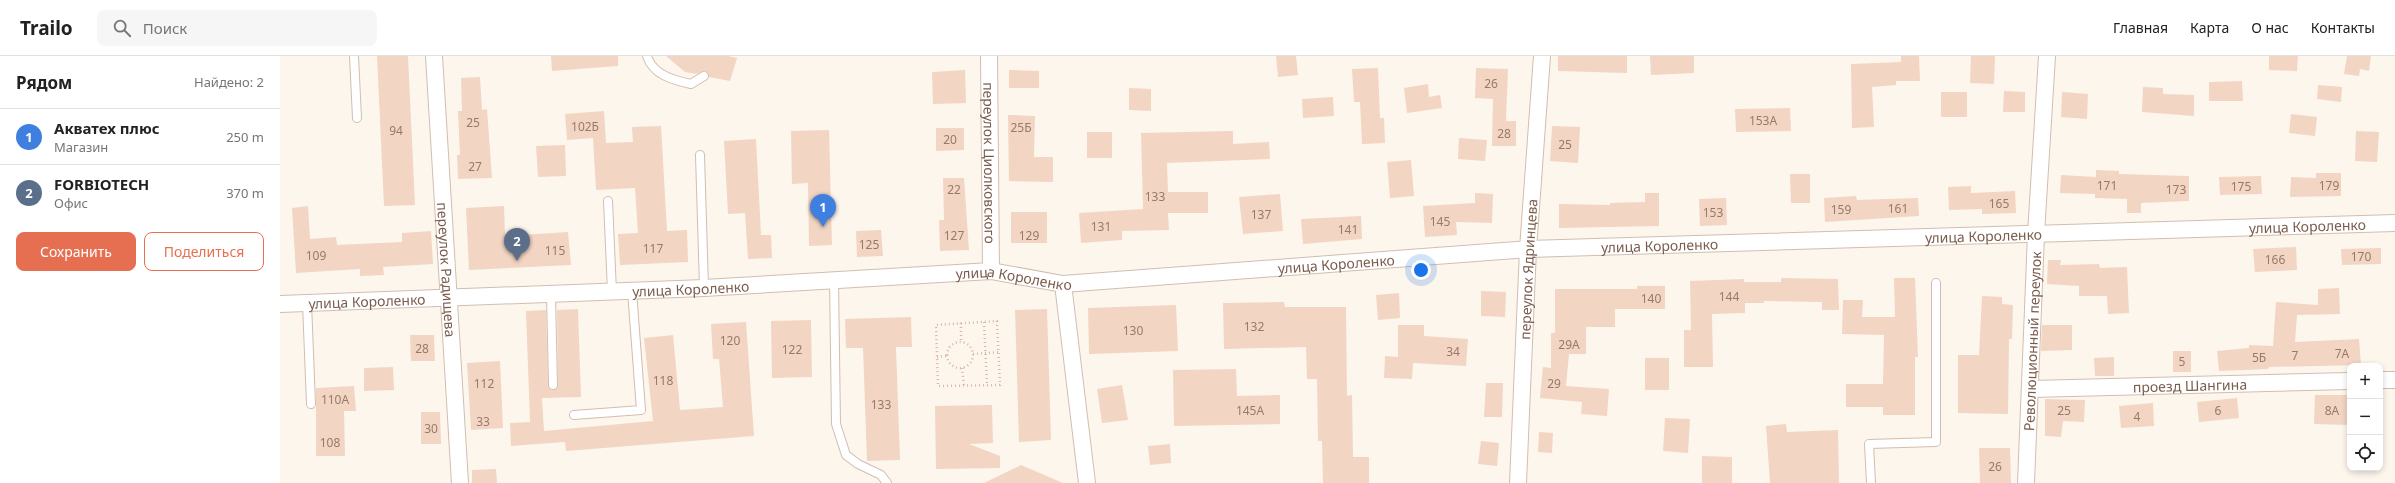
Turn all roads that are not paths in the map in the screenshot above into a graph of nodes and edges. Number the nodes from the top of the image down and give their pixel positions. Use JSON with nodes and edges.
{"nodes":[{"id":1,"x":354,"y":56,"type":"edge"},
{"id":2,"x":434,"y":56,"type":"edge"},
{"id":3,"x":647,"y":56,"type":"edge"},
{"id":4,"x":988,"y":56,"type":"edge"},
{"id":5,"x":1542,"y":56,"type":"edge"},
{"id":6,"x":2047,"y":56,"type":"edge"},
{"id":7,"x":704,"y":76,"type":"dead end"},
{"id":8,"x":357,"y":118,"type":"dead end"},
{"id":9,"x":700,"y":155,"type":"dead end"},
{"id":10,"x":608,"y":201,"type":"dead end"},
{"id":11,"x":2395,"y":223,"type":"edge"},
{"id":12,"x":2036,"y":234,"type":"junction"},
{"id":13,"x":1528,"y":249,"type":"junction"},
{"id":14,"x":991,"y":271,"type":"junction"},
{"id":15,"x":834,"y":280,"type":"junction"},
{"id":16,"x":1936,"y":283,"type":"dead end"},
{"id":17,"x":1063,"y":284,"type":"junction"},
{"id":18,"x":704,"y":288,"type":"junction"},
{"id":19,"x":632,"y":291,"type":"junction"},
{"id":20,"x":612,"y":292,"type":"junction"},
{"id":21,"x":551,"y":294,"type":"junction"},
{"id":22,"x":449,"y":299,"type":"junction"},
{"id":23,"x":307,"y":303,"type":"junction"},
{"id":24,"x":280,"y":304,"type":"edge"},
{"id":25,"x":2383,"y":380,"type":"edge"},
{"id":26,"x":2395,"y":380,"type":"edge"},
{"id":27,"x":2347,"y":381,"type":"edge"},
{"id":28,"x":553,"y":385,"type":"dead end"},
{"id":29,"x":2030,"y":389,"type":"junction"},
{"id":30,"x":311,"y":404,"type":"dead end"},
{"id":31,"x":574,"y":415,"type":"dead end"},
{"id":32,"x":460,"y":483,"type":"edge"},
{"id":33,"x":887,"y":483,"type":"edge"},
{"id":34,"x":1087,"y":483,"type":"edge"},
{"id":35,"x":1518,"y":483,"type":"edge"},
{"id":36,"x":1871,"y":483,"type":"edge"},
{"id":37,"x":2026,"y":483,"type":"edge"}],
"edges":[{"from":1,"to":8,"type":"lane"},
{"from":2,"to":22,"type":"street","name":"переулок Радищева"},
{"from":3,"to":7,"type":"lane"},
{"from":4,"to":14,"type":"street","name":"переулок Циолковского"},
{"from":5,"to":13,"type":"street","name":"переулок Ядринцева"},
{"from":6,"to":12,"type":"street","name":"Революционный переулок"},
{"from":9,"to":18,"type":"lane"},
{"from":10,"to":20,"type":"lane"},
{"from":11,"to":12,"type":"street","name":"улица Короленко"},
{"from":12,"to":13,"type":"street","name":"улица Короленко"},
{"from":12,"to":29,"type":"street","name":"Революционный переулок"},
{"from":13,"to":17,"type":"street","name":"улица Короленко"},
{"from":13,"to":35,"type":"street","name":"переулок Ядринцева"},
{"from":14,"to":15,"type":"street","name":"улица Короленко"},
{"from":14,"to":17,"type":"street","name":"улица Короленко"},
{"from":15,"to":18,"type":"street","name":"улица Короленко"},
{"from":15,"to":33,"type":"lane"},
{"from":16,"to":36,"type":"lane"},
{"from":17,"to":34,"type":"street"},
{"from":18,"to":19,"type":"street","name":"улица Короленко"},
{"from":19,"to":20,"type":"street","name":"улица Короленко"},
{"from":19,"to":31,"type":"lane"},
{"from":20,"to":21,"type":"street","name":"улица Короленко"},
{"from":21,"to":22,"type":"street","name":"улица Короленко"},
{"from":21,"to":28,"type":"lane"},
{"from":22,"to":23,"type":"street","name":"улица Короленко"},
{"from":22,"to":32,"type":"street","name":"переулок Радищева"},
{"from":23,"to":24,"type":"street","name":"улица Короленко"},
{"from":23,"to":30,"type":"lane"},
{"from":25,"to":26,"type":"street"},
{"from":27,"to":29,"type":"street","name":"проезд Шангина"},
{"from":29,"to":37,"type":"street","name":"Революционный переулок"}]}
